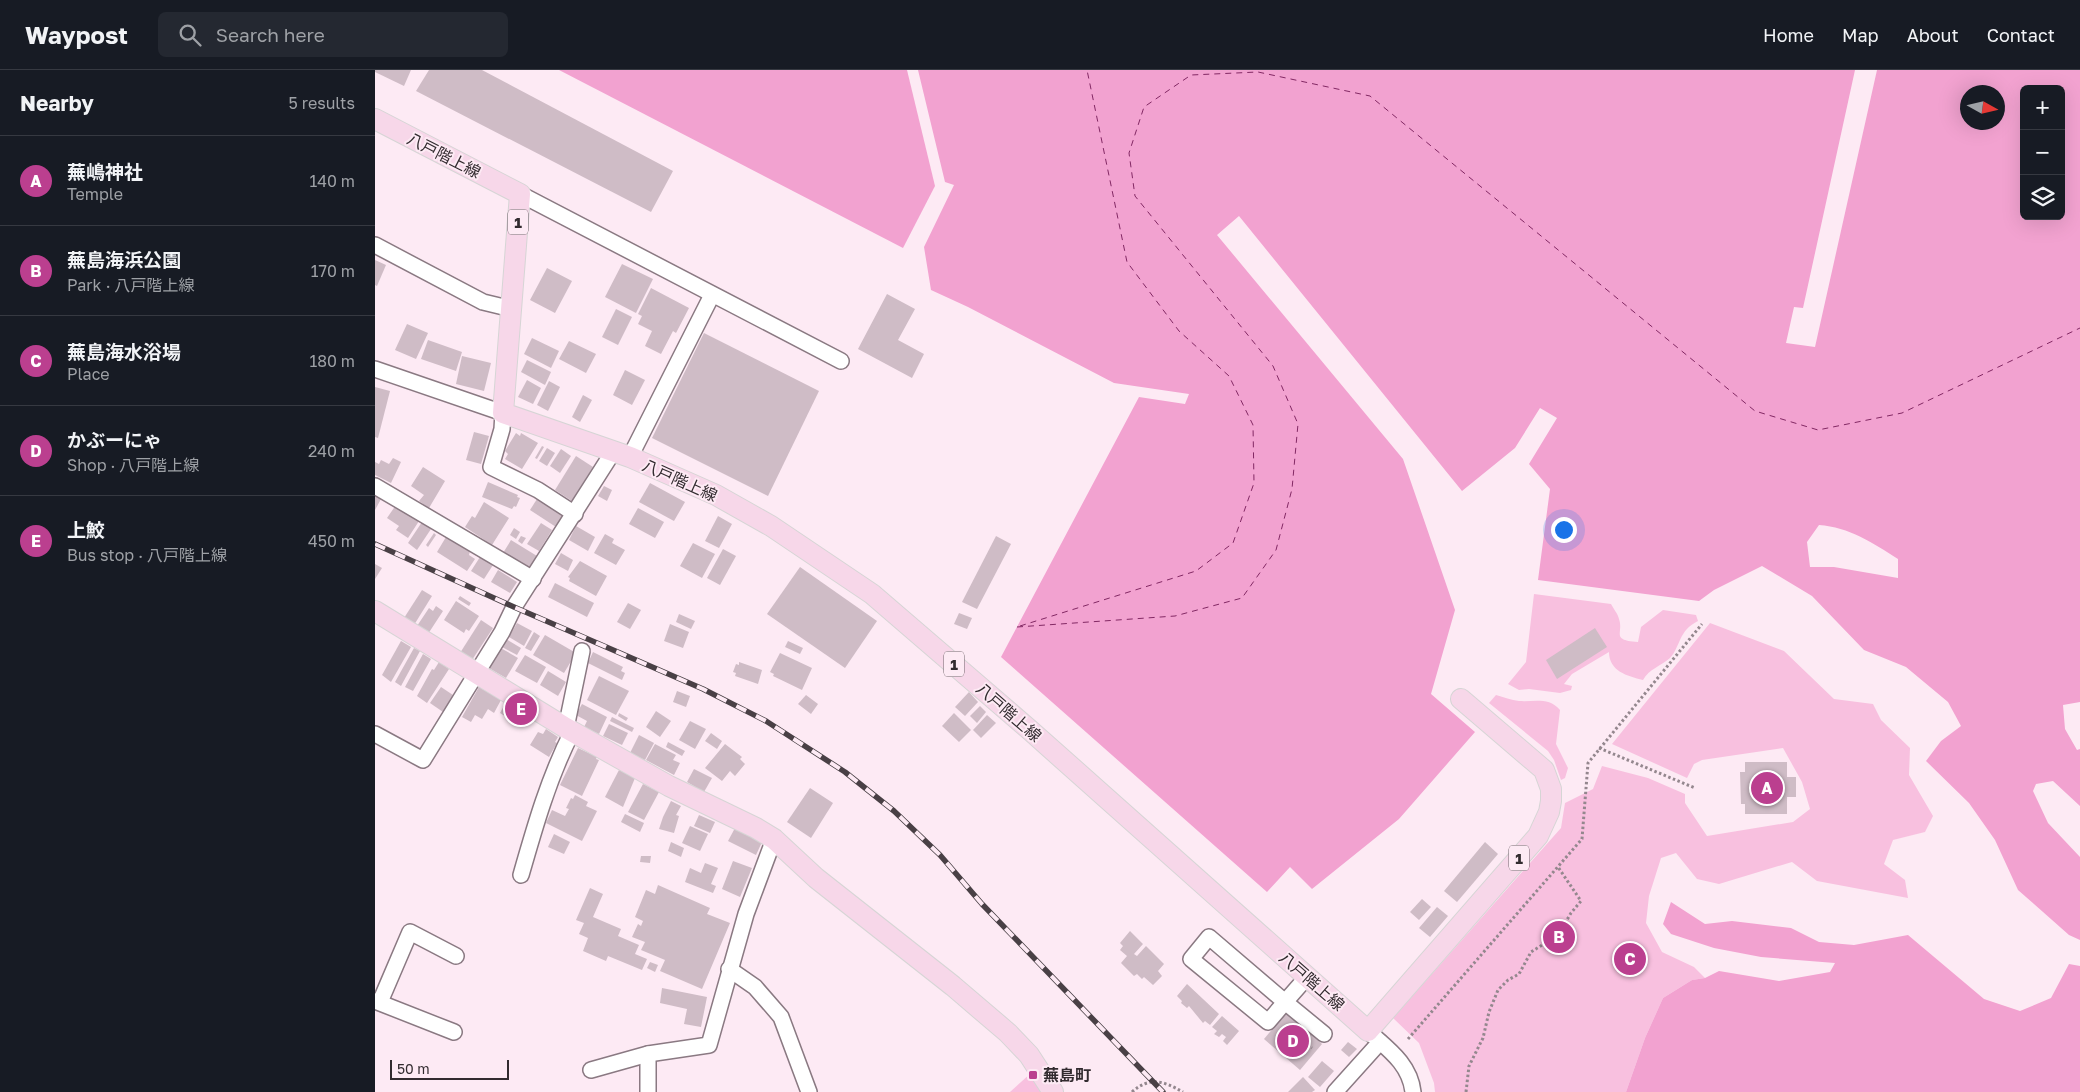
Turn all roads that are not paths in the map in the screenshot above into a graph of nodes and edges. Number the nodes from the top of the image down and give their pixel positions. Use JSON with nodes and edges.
{"nodes":[{"id":1,"x":375,"y":119,"type":"edge"},
{"id":2,"x":520,"y":194,"type":"junction"},
{"id":3,"x":375,"y":245,"type":"edge"},
{"id":4,"x":712,"y":295,"type":"junction"},
{"id":5,"x":512,"y":309,"type":"junction"},
{"id":6,"x":841,"y":361,"type":"dead end"},
{"id":7,"x":375,"y":369,"type":"edge"},
{"id":8,"x":503,"y":413,"type":"junction"},
{"id":9,"x":622,"y":454,"type":"junction"},
{"id":10,"x":375,"y":486,"type":"edge"},
{"id":11,"x":575,"y":514,"type":"junction"},
{"id":12,"x":533,"y":579,"type":"junction"},
{"id":13,"x":375,"y":611,"type":"edge"},
{"id":14,"x":582,"y":651,"type":"dead end"},
{"id":15,"x":477,"y":673,"type":"junction"},
{"id":16,"x":1461,"y":698,"type":"dead end"},
{"id":17,"x":569,"y":730,"type":"junction"},
{"id":18,"x":375,"y":734,"type":"edge"},
{"id":19,"x":774,"y":839,"type":"junction"},
{"id":20,"x":521,"y":876,"type":"dead end"},
{"id":21,"x":456,"y":956,"type":"dead end"},
{"id":22,"x":729,"y":969,"type":"junction"},
{"id":23,"x":1307,"y":976,"type":"junction"},
{"id":24,"x":377,"y":1002,"type":"edge"},
{"id":25,"x":1285,"y":1002,"type":"junction"},
{"id":26,"x":454,"y":1032,"type":"dead end"},
{"id":27,"x":1324,"y":1034,"type":"dead end"},
{"id":28,"x":1374,"y":1036,"type":"junction"},
{"id":29,"x":648,"y":1054,"type":"junction"},
{"id":30,"x":591,"y":1070,"type":"dead end"},
{"id":31,"x":648,"y":1092,"type":"edge"},
{"id":32,"x":809,"y":1092,"type":"edge"},
{"id":33,"x":1053,"y":1092,"type":"edge"},
{"id":34,"x":1335,"y":1092,"type":"edge"},
{"id":35,"x":1413,"y":1092,"type":"edge"}],
"edges":[{"from":1,"to":2,"type":"main road","name":"八戸階上線","number":"1"},
{"from":2,"to":4,"type":"street"},
{"from":2,"to":5,"type":"main road","number":"1"},
{"from":3,"to":5,"type":"street"},
{"from":4,"to":6,"type":"street"},
{"from":4,"to":9,"type":"street"},
{"from":5,"to":8,"type":"main road","number":"1"},
{"from":7,"to":8,"type":"street"},
{"from":8,"to":9,"type":"main road","name":"八戸階上線","number":"1"},
{"from":8,"to":11,"type":"street"},
{"from":9,"to":11,"type":"street"},
{"from":9,"to":23,"type":"main road","name":"八戸階上線","number":"1"},
{"from":10,"to":12,"type":"street"},
{"from":11,"to":12,"type":"street"},
{"from":12,"to":15,"type":"street"},
{"from":13,"to":15,"type":"main road"},
{"from":14,"to":17,"type":"street"},
{"from":15,"to":17,"type":"main road"},
{"from":15,"to":18,"type":"street"},
{"from":16,"to":28,"type":"main road","number":"1"},
{"from":17,"to":19,"type":"main road"},
{"from":17,"to":20,"type":"street"},
{"from":19,"to":22,"type":"street"},
{"from":19,"to":33,"type":"main road"},
{"from":21,"to":24,"type":"street"},
{"from":22,"to":29,"type":"street"},
{"from":22,"to":32,"type":"street"},
{"from":23,"to":25,"type":"street"},
{"from":23,"to":28,"type":"main road","name":"八戸階上線","number":"1"},
{"from":24,"to":26,"type":"street"},
{"from":25,"to":25,"type":"street"},
{"from":25,"to":27,"type":"street"},
{"from":28,"to":34,"type":"street"},
{"from":28,"to":35,"type":"street"},
{"from":29,"to":30,"type":"street"},
{"from":29,"to":31,"type":"street"}]}
